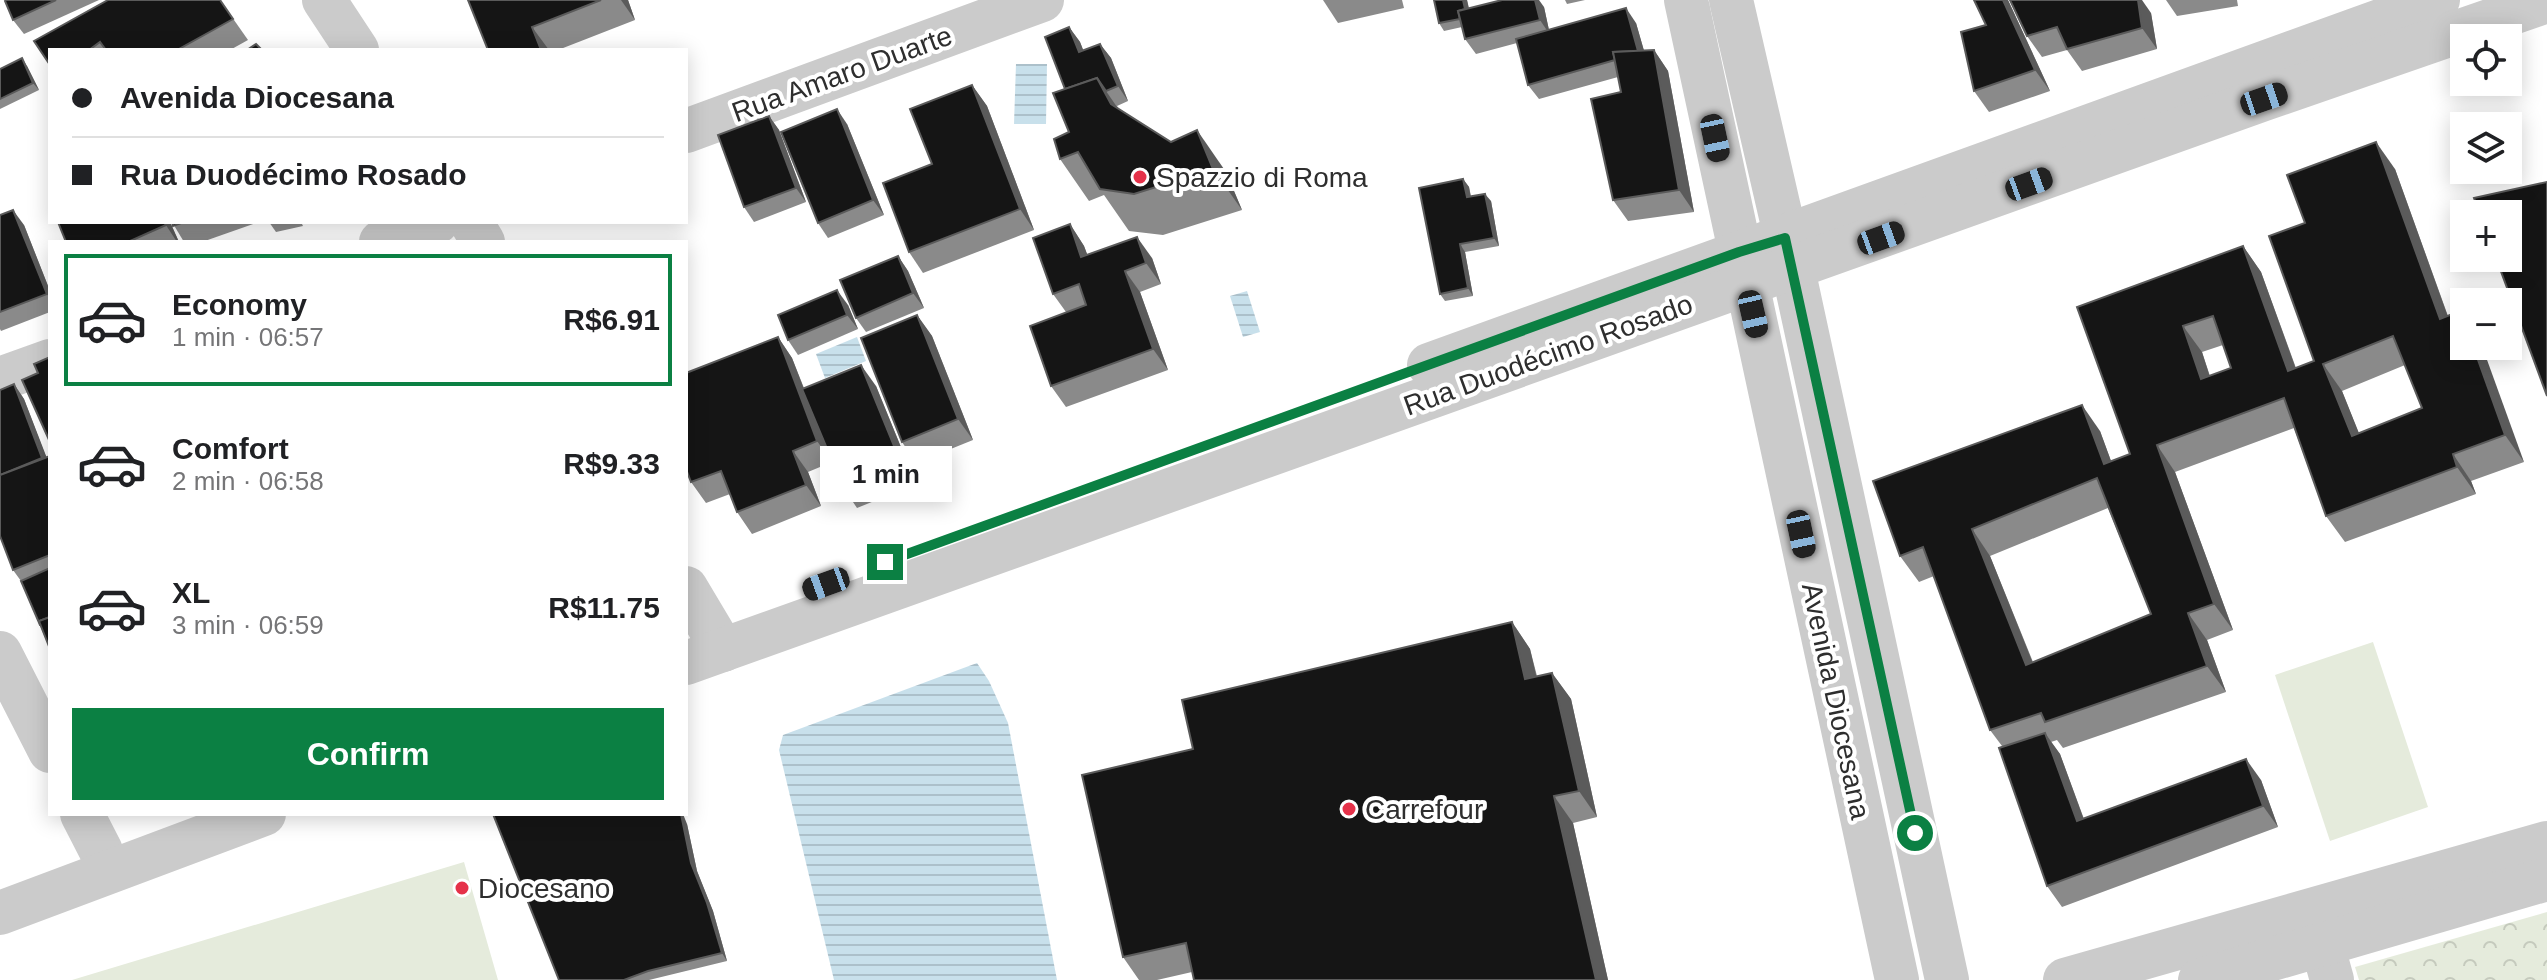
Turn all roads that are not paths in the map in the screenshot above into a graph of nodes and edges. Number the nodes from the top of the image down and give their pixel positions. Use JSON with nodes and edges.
{"nodes":[{"id":1,"x":324,"y":0,"type":"edge"},
{"id":2,"x":1042,"y":0,"type":"edge"},
{"id":3,"x":1686,"y":0,"type":"edge"},
{"id":4,"x":1731,"y":0,"type":"edge"},
{"id":5,"x":2438,"y":0,"type":"edge"},
{"id":6,"x":2547,"y":1,"type":"edge"},
{"id":7,"x":356,"y":48,"type":"edge"},
{"id":8,"x":688,"y":130,"type":"edge"},
{"id":9,"x":431,"y":224,"type":"edge"},
{"id":10,"x":387,"y":240,"type":"edge"},
{"id":11,"x":1789,"y":254,"type":"junction"},
{"id":12,"x":1743,"y":269,"type":"junction"},
{"id":13,"x":48,"y":362,"type":"edge"},
{"id":14,"x":0,"y":379,"type":"edge"},
{"id":15,"x":688,"y":595,"type":"edge"},
{"id":16,"x":701,"y":643,"type":"edge"},
{"id":17,"x":0,"y":653,"type":"edge"},
{"id":18,"x":48,"y":747,"type":"edge"},
{"id":19,"x":187,"y":816,"type":"edge"},
{"id":20,"x":259,"y":816,"type":"edge"},
{"id":21,"x":92,"y":832,"type":"edge"},
{"id":22,"x":2547,"y":843,"type":"edge"},
{"id":23,"x":2547,"y":879,"type":"edge"},
{"id":24,"x":0,"y":889,"type":"edge"},
{"id":25,"x":0,"y":913,"type":"edge"},
{"id":26,"x":2327,"y":962,"type":"edge"},
{"id":27,"x":1897,"y":980,"type":"edge"},
{"id":28,"x":1947,"y":980,"type":"edge"},
{"id":29,"x":2065,"y":980,"type":"edge"},
{"id":30,"x":2200,"y":980,"type":"edge"}],
"edges":[{"from":1,"to":7,"type":"street"},
{"from":2,"to":8,"type":"street","name":"Rua Amaro Duarte"},
{"from":3,"to":12,"type":"street","name":"Avenida Diocesana"},
{"from":4,"to":11,"type":"street","name":"Avenida Diocesana"},
{"from":5,"to":11,"type":"street","name":"Rua Duodécimo Rosado"},
{"from":6,"to":11,"type":"street","name":"Rua Duodécimo Rosado"},
{"from":9,"to":10,"type":"street"},
{"from":11,"to":12,"type":"street","name":"Rua Duodécimo Rosado"},
{"from":11,"to":28,"type":"street","name":"Avenida Diocesana"},
{"from":12,"to":16,"type":"street","name":"Rua Duodécimo Rosado"},
{"from":12,"to":27,"type":"street","name":"Avenida Diocesana"},
{"from":13,"to":14,"type":"street"},
{"from":15,"to":16,"type":"street"},
{"from":17,"to":18,"type":"street"},
{"from":19,"to":21,"type":"street"},
{"from":20,"to":25,"type":"street"},
{"from":21,"to":24,"type":"street"},
{"from":22,"to":29,"type":"street"},
{"from":23,"to":26,"type":"street"},
{"from":26,"to":30,"type":"street"}]}
